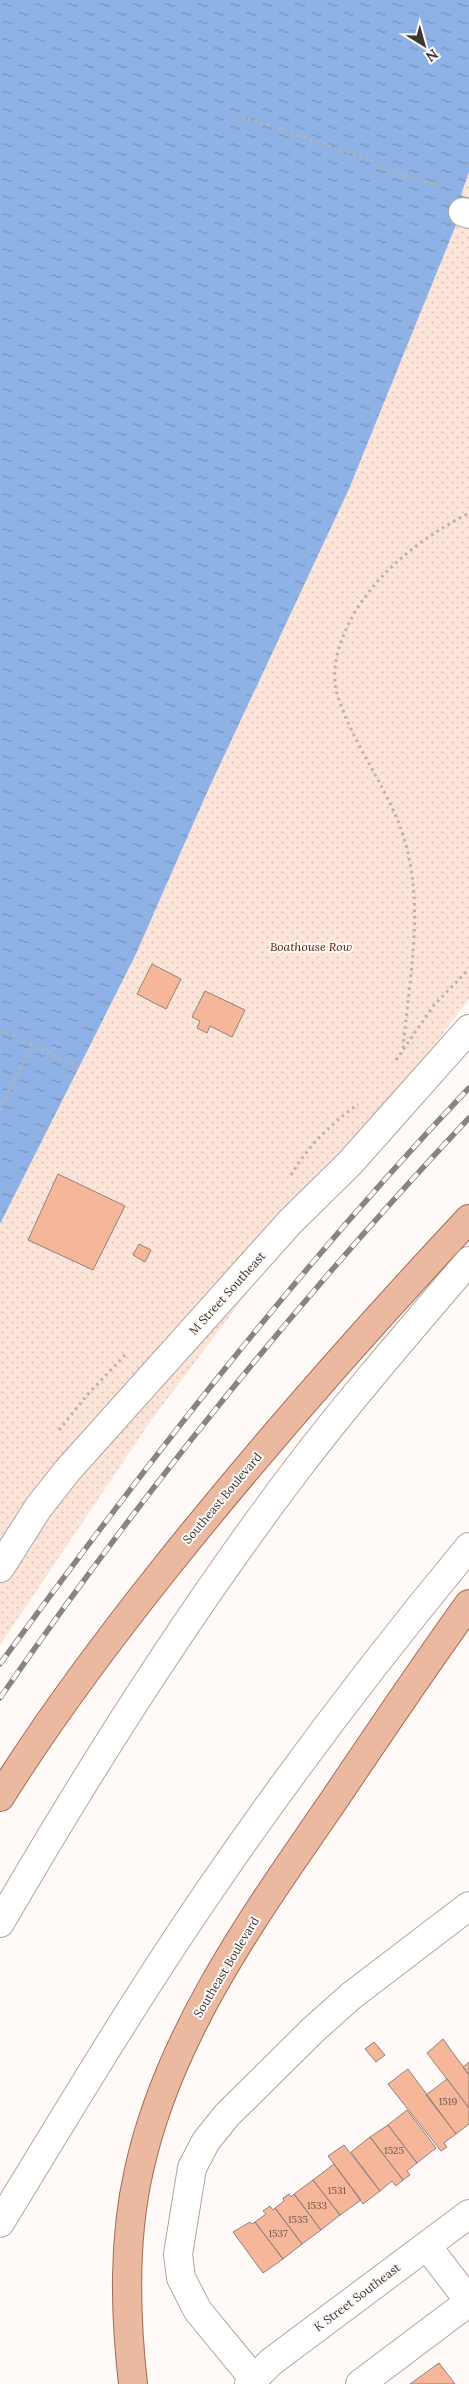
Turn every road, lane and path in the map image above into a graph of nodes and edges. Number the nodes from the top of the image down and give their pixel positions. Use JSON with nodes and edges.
{"nodes":[{"id":1,"x":236,"y":114,"type":"dead end"},
{"id":2,"x":462,"y":205,"type":"edge"},
{"id":3,"x":469,"y":513,"type":"edge"},
{"id":4,"x":469,"y":1029,"type":"edge"},
{"id":5,"x":0,"y":1030,"type":"edge"},
{"id":6,"x":32,"y":1045,"type":"junction"},
{"id":7,"x":403,"y":1050,"type":"dead end"},
{"id":8,"x":79,"y":1067,"type":"dead end"},
{"id":9,"x":0,"y":1110,"type":"edge"},
{"id":10,"x":469,"y":1219,"type":"edge"},
{"id":11,"x":469,"y":1261,"type":"edge"},
{"id":12,"x":469,"y":1547,"type":"edge"},
{"id":13,"x":0,"y":1568,"type":"edge"},
{"id":14,"x":469,"y":1604,"type":"edge"},
{"id":15,"x":0,"y":1797,"type":"edge"},
{"id":16,"x":469,"y":1906,"type":"edge"},
{"id":17,"x":0,"y":1923,"type":"edge"},
{"id":18,"x":469,"y":2214,"type":"edge"},
{"id":19,"x":0,"y":2223,"type":"edge"},
{"id":20,"x":427,"y":2246,"type":"junction"},
{"id":21,"x":469,"y":2301,"type":"edge"},
{"id":22,"x":251,"y":2382,"type":"edge"},
{"id":23,"x":133,"y":2384,"type":"edge"},
{"id":24,"x":360,"y":2384,"type":"edge"}],
"edges":[{"from":1,"to":2,"type":"path"},
{"from":3,"to":7,"type":"path"},
{"from":4,"to":13,"type":"street","name":"M Street Southeast"},
{"from":5,"to":6,"type":"path"},
{"from":6,"to":8,"type":"path"},
{"from":6,"to":9,"type":"path"},
{"from":10,"to":15,"type":"main road","name":"Southeast Boulevard"},
{"from":11,"to":17,"type":"street"},
{"from":12,"to":19,"type":"street"},
{"from":14,"to":23,"type":"main road","name":"Southeast Boulevard"},
{"from":16,"to":22,"type":"street"},
{"from":18,"to":20,"type":"street","name":"K Street Southeast"},
{"from":20,"to":21,"type":"street"},
{"from":20,"to":22,"type":"street","name":"K Street Southeast"},
{"from":21,"to":24,"type":"street"}]}
